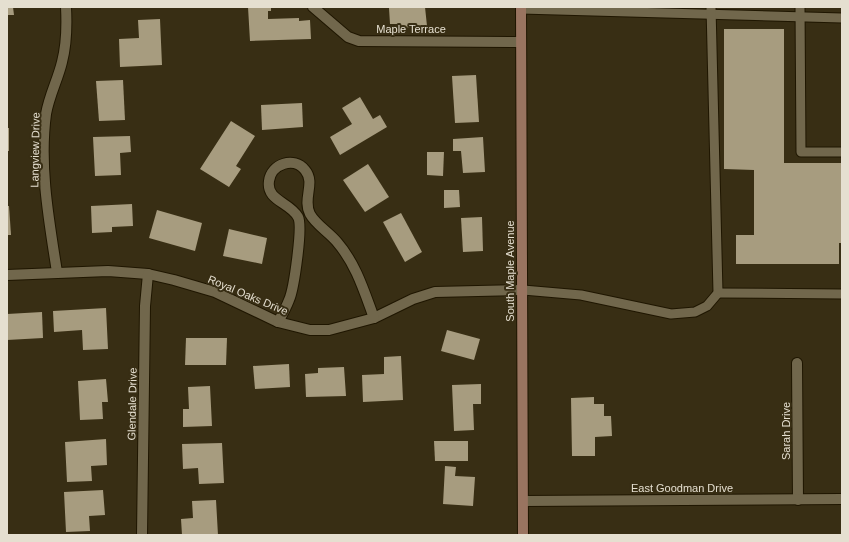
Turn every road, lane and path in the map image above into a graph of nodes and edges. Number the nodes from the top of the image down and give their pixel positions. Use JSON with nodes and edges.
{"nodes":[{"id":1,"x":66,"y":7,"type":"edge"},
{"id":2,"x":313,"y":7,"type":"edge"},
{"id":3,"x":800,"y":7,"type":"edge"},
{"id":4,"x":521,"y":8,"type":"edge"},
{"id":5,"x":595,"y":9,"type":"edge"},
{"id":6,"x":711,"y":11,"type":"edge"},
{"id":7,"x":800,"y":17,"type":"junction"},
{"id":8,"x":842,"y":18,"type":"edge"},
{"id":9,"x":521,"y":42,"type":"junction"},
{"id":10,"x":842,"y":152,"type":"edge"},
{"id":11,"x":309,"y":213,"type":"junction"},
{"id":12,"x":299,"y":218,"type":"junction"},
{"id":13,"x":57,"y":272,"type":"junction"},
{"id":14,"x":148,"y":274,"type":"junction"},
{"id":15,"x":7,"y":275,"type":"edge"},
{"id":16,"x":523,"y":290,"type":"junction"},
{"id":17,"x":718,"y":293,"type":"junction"},
{"id":18,"x":842,"y":294,"type":"edge"},
{"id":19,"x":374,"y":318,"type":"junction"},
{"id":20,"x":278,"y":322,"type":"junction"},
{"id":21,"x":797,"y":363,"type":"dead end"},
{"id":22,"x":798,"y":500,"type":"junction"},
{"id":23,"x":842,"y":500,"type":"edge"},
{"id":24,"x":523,"y":501,"type":"junction"},
{"id":25,"x":142,"y":535,"type":"edge"},
{"id":26,"x":523,"y":535,"type":"edge"}],
"edges":[{"from":1,"to":13,"type":"street","name":"Langview Drive"},
{"from":2,"to":9,"type":"street","name":"Maple Terrace"},
{"from":3,"to":7,"type":"lane"},
{"from":4,"to":5,"type":"lane"},
{"from":4,"to":9,"type":"main road","name":"South Maple Avenue"},
{"from":5,"to":6,"type":"lane"},
{"from":6,"to":7,"type":"lane"},
{"from":6,"to":17,"type":"lane"},
{"from":7,"to":8,"type":"lane"},
{"from":7,"to":10,"type":"lane"},
{"from":9,"to":16,"type":"main road","name":"South Maple Avenue"},
{"from":11,"to":12,"type":"lane"},
{"from":11,"to":12,"type":"street"},
{"from":11,"to":19,"type":"street"},
{"from":12,"to":20,"type":"street"},
{"from":13,"to":14,"type":"street","name":"Royal Oaks Drive"},
{"from":13,"to":15,"type":"street","name":"Royal Oaks Drive"},
{"from":14,"to":20,"type":"street","name":"Royal Oaks Drive"},
{"from":14,"to":25,"type":"street","name":"Glendale Drive"},
{"from":16,"to":17,"type":"lane"},
{"from":16,"to":19,"type":"street","name":"Royal Oaks Drive"},
{"from":16,"to":24,"type":"main road","name":"South Maple Avenue"},
{"from":17,"to":18,"type":"lane"},
{"from":19,"to":20,"type":"street","name":"Royal Oaks Drive"},
{"from":21,"to":22,"type":"street","name":"Sarah Drive"},
{"from":22,"to":23,"type":"street","name":"East Goodman Drive"},
{"from":22,"to":24,"type":"street","name":"East Goodman Drive"},
{"from":24,"to":26,"type":"main road","name":"South Maple Avenue"}]}
